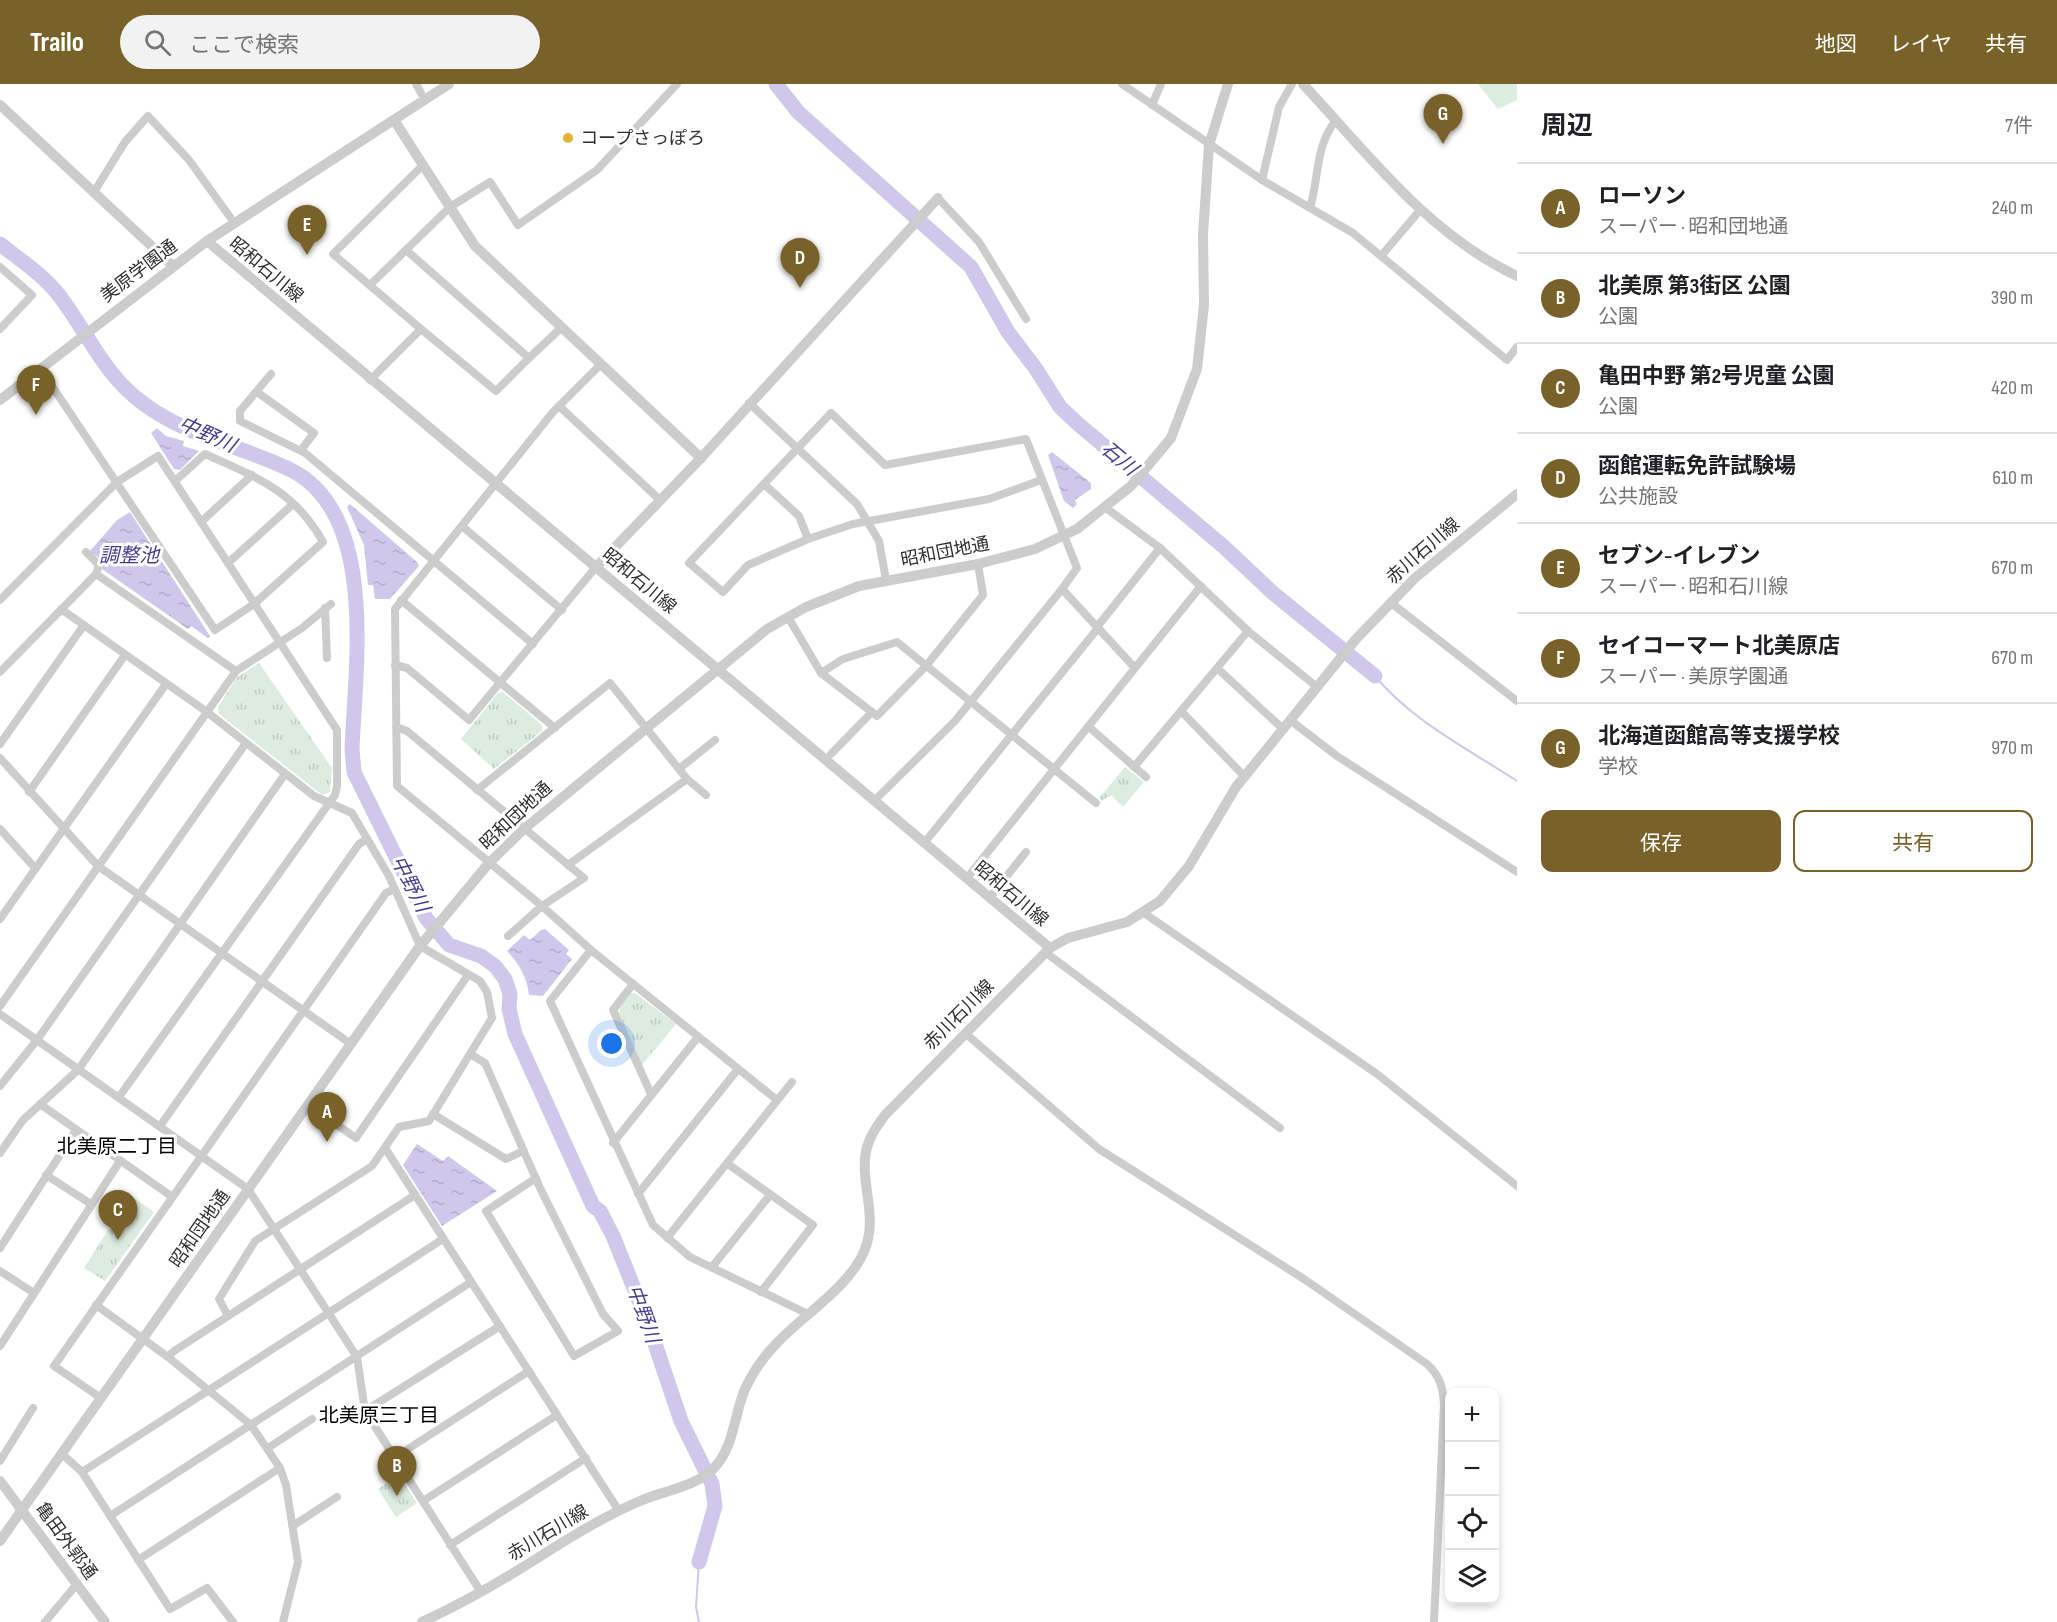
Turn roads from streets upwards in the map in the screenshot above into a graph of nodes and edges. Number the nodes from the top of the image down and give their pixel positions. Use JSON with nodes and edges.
{"nodes":[{"id":1,"x":416,"y":84,"type":"edge"},
{"id":2,"x":449,"y":84,"type":"edge"},
{"id":3,"x":677,"y":84,"type":"edge"},
{"id":4,"x":1122,"y":84,"type":"edge"},
{"id":5,"x":1161,"y":84,"type":"edge"},
{"id":6,"x":1227,"y":84,"type":"edge"},
{"id":7,"x":1292,"y":84,"type":"edge"},
{"id":8,"x":1304,"y":84,"type":"edge"},
{"id":9,"x":421,"y":93,"type":"dead end"},
{"id":10,"x":0,"y":105,"type":"edge"},
{"id":11,"x":1152,"y":105,"type":"junction"},
{"id":12,"x":394,"y":120,"type":"junction"},
{"id":13,"x":1336,"y":120,"type":"junction"},
{"id":14,"x":1209,"y":145,"type":"junction"},
{"id":15,"x":423,"y":165,"type":"junction"},
{"id":16,"x":1262,"y":180,"type":"junction"},
{"id":17,"x":94,"y":192,"type":"junction"},
{"id":18,"x":938,"y":198,"type":"joint"},
{"id":19,"x":450,"y":207,"type":"junction"},
{"id":20,"x":1310,"y":208,"type":"junction"},
{"id":21,"x":1421,"y":209,"type":"junction"},
{"id":22,"x":230,"y":218,"type":"dead end"},
{"id":23,"x":207,"y":241,"type":"junction"},
{"id":24,"x":406,"y":250,"type":"junction"},
{"id":25,"x":1381,"y":256,"type":"junction"},
{"id":26,"x":173,"y":266,"type":"junction"},
{"id":27,"x":0,"y":267,"type":"edge"},
{"id":28,"x":1517,"y":276,"type":"edge"},
{"id":29,"x":370,"y":285,"type":"junction"},
{"id":30,"x":1026,"y":319,"type":"dead end"},
{"id":31,"x":562,"y":327,"type":"junction"},
{"id":32,"x":0,"y":329,"type":"edge"},
{"id":33,"x":422,"y":329,"type":"junction"},
{"id":34,"x":1517,"y":347,"type":"edge"},
{"id":35,"x":529,"y":358,"type":"junction"},
{"id":36,"x":601,"y":364,"type":"junction"},
{"id":37,"x":40,"y":368,"type":"junction"},
{"id":38,"x":271,"y":374,"type":"dead end"},
{"id":39,"x":370,"y":380,"type":"junction"},
{"id":40,"x":257,"y":392,"type":"junction"},
{"id":41,"x":0,"y":400,"type":"edge"},
{"id":42,"x":749,"y":404,"type":"junction"},
{"id":43,"x":559,"y":406,"type":"junction"},
{"id":44,"x":797,"y":449,"type":"junction"},
{"id":45,"x":301,"y":450,"type":"junction"},
{"id":46,"x":701,"y":458,"type":"junction"},
{"id":47,"x":252,"y":475,"type":"junction"},
{"id":48,"x":1041,"y":480,"type":"junction"},
{"id":49,"x":175,"y":481,"type":"junction"},
{"id":50,"x":117,"y":482,"type":"junction"},
{"id":51,"x":764,"y":483,"type":"junction"},
{"id":52,"x":496,"y":485,"type":"junction"},
{"id":53,"x":1517,"y":494,"type":"edge"},
{"id":54,"x":660,"y":500,"type":"junction"},
{"id":55,"x":293,"y":504,"type":"junction"},
{"id":56,"x":1106,"y":508,"type":"junction"},
{"id":57,"x":868,"y":521,"type":"junction"},
{"id":58,"x":201,"y":522,"type":"junction"},
{"id":59,"x":463,"y":527,"type":"junction"},
{"id":60,"x":1063,"y":536,"type":"junction"},
{"id":61,"x":808,"y":539,"type":"junction"},
{"id":62,"x":1160,"y":548,"type":"junction"},
{"id":63,"x":86,"y":552,"type":"dead end"},
{"id":64,"x":433,"y":561,"type":"junction"},
{"id":65,"x":228,"y":563,"type":"junction"},
{"id":66,"x":978,"y":564,"type":"junction"},
{"id":67,"x":596,"y":567,"type":"junction"},
{"id":68,"x":96,"y":574,"type":"junction"},
{"id":69,"x":886,"y":580,"type":"junction"},
{"id":70,"x":1201,"y":586,"type":"junction"},
{"id":71,"x":1062,"y":590,"type":"junction"},
{"id":72,"x":0,"y":600,"type":"edge"},
{"id":73,"x":401,"y":600,"type":"junction"},
{"id":74,"x":1390,"y":602,"type":"junction"},
{"id":75,"x":254,"y":604,"type":"junction"},
{"id":76,"x":61,"y":609,"type":"junction"},
{"id":77,"x":562,"y":610,"type":"junction"},
{"id":78,"x":788,"y":616,"type":"junction"},
{"id":79,"x":84,"y":626,"type":"junction"},
{"id":80,"x":1097,"y":627,"type":"junction"},
{"id":81,"x":1248,"y":631,"type":"junction"},
{"id":82,"x":280,"y":644,"type":"junction"},
{"id":83,"x":533,"y":644,"type":"junction"},
{"id":84,"x":125,"y":655,"type":"junction"},
{"id":85,"x":327,"y":658,"type":"dead end"},
{"id":86,"x":395,"y":664,"type":"junction"},
{"id":87,"x":926,"y":666,"type":"junction"},
{"id":88,"x":718,"y":668,"type":"junction"},
{"id":89,"x":1135,"y":668,"type":"junction"},
{"id":90,"x":1217,"y":668,"type":"junction"},
{"id":91,"x":236,"y":671,"type":"junction"},
{"id":92,"x":0,"y":672,"type":"edge"},
{"id":93,"x":821,"y":673,"type":"junction"},
{"id":94,"x":500,"y":683,"type":"junction"},
{"id":95,"x":166,"y":684,"type":"junction"},
{"id":96,"x":1317,"y":687,"type":"junction"},
{"id":97,"x":971,"y":701,"type":"junction"},
{"id":98,"x":1517,"y":701,"type":"edge"},
{"id":99,"x":1181,"y":711,"type":"junction"},
{"id":100,"x":207,"y":712,"type":"junction"},
{"id":101,"x":872,"y":712,"type":"junction"},
{"id":102,"x":1286,"y":725,"type":"junction"},
{"id":103,"x":396,"y":727,"type":"junction"},
{"id":104,"x":1089,"y":727,"type":"junction"},
{"id":105,"x":555,"y":728,"type":"junction"},
{"id":106,"x":645,"y":728,"type":"junction"},
{"id":107,"x":1012,"y":735,"type":"junction"},
{"id":108,"x":715,"y":740,"type":"dead end"},
{"id":109,"x":246,"y":743,"type":"junction"},
{"id":110,"x":0,"y":744,"type":"edge"},
{"id":111,"x":831,"y":754,"type":"dead end"},
{"id":112,"x":0,"y":758,"type":"edge"},
{"id":113,"x":1134,"y":767,"type":"junction"},
{"id":114,"x":679,"y":769,"type":"junction"},
{"id":115,"x":1055,"y":769,"type":"junction"},
{"id":116,"x":285,"y":774,"type":"junction"},
{"id":117,"x":1244,"y":776,"type":"junction"},
{"id":118,"x":1146,"y":777,"type":"dead end"},
{"id":119,"x":687,"y":779,"type":"junction"},
{"id":120,"x":477,"y":790,"type":"junction"},
{"id":121,"x":29,"y":792,"type":"junction"},
{"id":122,"x":706,"y":795,"type":"dead end"},
{"id":123,"x":874,"y":801,"type":"junction"},
{"id":124,"x":328,"y":802,"type":"junction"},
{"id":125,"x":1096,"y":803,"type":"dead end"},
{"id":126,"x":63,"y":828,"type":"junction"},
{"id":127,"x":0,"y":829,"type":"edge"},
{"id":128,"x":524,"y":829,"type":"junction"},
{"id":129,"x":367,"y":838,"type":"junction"},
{"id":130,"x":925,"y":842,"type":"junction"},
{"id":131,"x":1026,"y":852,"type":"dead end"},
{"id":132,"x":489,"y":863,"type":"junction"},
{"id":133,"x":568,"y":865,"type":"junction"},
{"id":134,"x":98,"y":866,"type":"junction"},
{"id":135,"x":35,"y":868,"type":"junction"},
{"id":136,"x":1517,"y":872,"type":"edge"},
{"id":137,"x":967,"y":878,"type":"junction"},
{"id":138,"x":395,"y":889,"type":"junction"},
{"id":139,"x":140,"y":895,"type":"junction"},
{"id":140,"x":990,"y":897,"type":"junction"},
{"id":141,"x":542,"y":906,"type":"junction"},
{"id":142,"x":1144,"y":913,"type":"junction"},
{"id":143,"x":0,"y":918,"type":"edge"},
{"id":144,"x":181,"y":924,"type":"junction"},
{"id":145,"x":508,"y":936,"type":"dead end"},
{"id":146,"x":420,"y":946,"type":"junction"},
{"id":147,"x":591,"y":950,"type":"junction"},
{"id":148,"x":1048,"y":950,"type":"junction"},
{"id":149,"x":221,"y":953,"type":"junction"},
{"id":150,"x":468,"y":975,"type":"junction"},
{"id":151,"x":262,"y":981,"type":"junction"},
{"id":152,"x":633,"y":984,"type":"junction"},
{"id":153,"x":0,"y":1006,"type":"edge"},
{"id":154,"x":304,"y":1010,"type":"junction"},
{"id":155,"x":0,"y":1014,"type":"edge"},
{"id":156,"x":965,"y":1033,"type":"junction"},
{"id":157,"x":698,"y":1037,"type":"junction"},
{"id":158,"x":37,"y":1041,"type":"junction"},
{"id":159,"x":351,"y":1044,"type":"junction"},
{"id":160,"x":470,"y":1054,"type":"junction"},
{"id":161,"x":738,"y":1069,"type":"junction"},
{"id":162,"x":78,"y":1070,"type":"junction"},
{"id":163,"x":792,"y":1082,"type":"dead end"},
{"id":164,"x":0,"y":1086,"type":"edge"},
{"id":165,"x":651,"y":1094,"type":"junction"},
{"id":166,"x":119,"y":1097,"type":"junction"},
{"id":167,"x":777,"y":1101,"type":"junction"},
{"id":168,"x":40,"y":1104,"type":"junction"},
{"id":169,"x":308,"y":1105,"type":"junction"},
{"id":170,"x":433,"y":1114,"type":"junction"},
{"id":171,"x":160,"y":1126,"type":"junction"},
{"id":172,"x":1280,"y":1128,"type":"dead end"},
{"id":173,"x":76,"y":1130,"type":"junction"},
{"id":174,"x":613,"y":1143,"type":"junction"},
{"id":175,"x":385,"y":1148,"type":"junction"},
{"id":176,"x":524,"y":1151,"type":"junction"},
{"id":177,"x":0,"y":1153,"type":"edge"},
{"id":178,"x":200,"y":1156,"type":"junction"},
{"id":179,"x":120,"y":1161,"type":"junction"},
{"id":180,"x":728,"y":1164,"type":"junction"},
{"id":181,"x":46,"y":1175,"type":"junction"},
{"id":182,"x":536,"y":1178,"type":"junction"},
{"id":183,"x":1517,"y":1186,"type":"edge"},
{"id":184,"x":248,"y":1189,"type":"junction"},
{"id":185,"x":638,"y":1194,"type":"junction"},
{"id":186,"x":415,"y":1195,"type":"junction"},
{"id":187,"x":770,"y":1195,"type":"junction"},
{"id":188,"x":171,"y":1196,"type":"junction"},
{"id":189,"x":91,"y":1204,"type":"junction"},
{"id":190,"x":275,"y":1229,"type":"junction"},
{"id":191,"x":667,"y":1238,"type":"junction"},
{"id":192,"x":443,"y":1239,"type":"junction"},
{"id":193,"x":0,"y":1248,"type":"edge"},
{"id":194,"x":712,"y":1267,"type":"junction"},
{"id":195,"x":300,"y":1269,"type":"junction"},
{"id":196,"x":0,"y":1271,"type":"edge"},
{"id":197,"x":471,"y":1282,"type":"junction"},
{"id":198,"x":761,"y":1292,"type":"junction"},
{"id":199,"x":34,"y":1293,"type":"junction"},
{"id":200,"x":96,"y":1305,"type":"junction"},
{"id":201,"x":328,"y":1313,"type":"junction"},
{"id":202,"x":808,"y":1314,"type":"junction"},
{"id":203,"x":228,"y":1316,"type":"junction"},
{"id":204,"x":500,"y":1326,"type":"junction"},
{"id":205,"x":143,"y":1338,"type":"junction"},
{"id":206,"x":0,"y":1346,"type":"edge"},
{"id":207,"x":168,"y":1357,"type":"junction"},
{"id":208,"x":357,"y":1357,"type":"junction"},
{"id":209,"x":529,"y":1371,"type":"junction"},
{"id":210,"x":209,"y":1390,"type":"junction"},
{"id":211,"x":101,"y":1398,"type":"junction"},
{"id":212,"x":33,"y":1408,"type":"dead end"},
{"id":213,"x":365,"y":1411,"type":"junction"},
{"id":214,"x":557,"y":1415,"type":"junction"},
{"id":215,"x":312,"y":1419,"type":"dead end"},
{"id":216,"x":251,"y":1425,"type":"junction"},
{"id":217,"x":268,"y":1448,"type":"junction"},
{"id":218,"x":62,"y":1454,"type":"junction"},
{"id":219,"x":394,"y":1458,"type":"junction"},
{"id":220,"x":586,"y":1458,"type":"junction"},
{"id":221,"x":0,"y":1461,"type":"edge"},
{"id":222,"x":280,"y":1468,"type":"junction"},
{"id":223,"x":82,"y":1472,"type":"junction"},
{"id":224,"x":0,"y":1481,"type":"edge"},
{"id":225,"x":337,"y":1497,"type":"dead end"},
{"id":226,"x":423,"y":1501,"type":"junction"},
{"id":227,"x":23,"y":1509,"type":"junction"},
{"id":228,"x":619,"y":1511,"type":"junction"},
{"id":229,"x":110,"y":1516,"type":"junction"},
{"id":230,"x":294,"y":1524,"type":"junction"},
{"id":231,"x":0,"y":1541,"type":"edge"},
{"id":232,"x":450,"y":1545,"type":"junction"},
{"id":233,"x":138,"y":1560,"type":"junction"},
{"id":234,"x":77,"y":1584,"type":"junction"},
{"id":235,"x":481,"y":1592,"type":"junction"},
{"id":236,"x":45,"y":1622,"type":"edge"},
{"id":237,"x":105,"y":1622,"type":"edge"},
{"id":238,"x":233,"y":1622,"type":"edge"},
{"id":239,"x":283,"y":1622,"type":"edge"},
{"id":240,"x":422,"y":1622,"type":"edge"},
{"id":241,"x":1434,"y":1622,"type":"edge"}],
"edges":[{"from":1,"to":9,"type":"street"},
{"from":2,"to":12,"type":"street","name":"美原学園通"},
{"from":3,"to":19,"type":"street"},
{"from":4,"to":11,"type":"street"},
{"from":5,"to":11,"type":"street"},
{"from":6,"to":14,"type":"street","name":"昭和団地通"},
{"from":7,"to":16,"type":"street"},
{"from":8,"to":13,"type":"street"},
{"from":10,"to":17,"type":"street"},
{"from":11,"to":14,"type":"street"},
{"from":12,"to":15,"type":"street"},
{"from":12,"to":23,"type":"street","name":"美原学園通"},
{"from":13,"to":20,"type":"street"},
{"from":13,"to":21,"type":"street"},
{"from":14,"to":16,"type":"street"},
{"from":14,"to":56,"type":"street","name":"昭和団地通"},
{"from":15,"to":19,"type":"street"},
{"from":15,"to":29,"type":"street"},
{"from":16,"to":20,"type":"street"},
{"from":17,"to":22,"type":"street"},
{"from":17,"to":26,"type":"street"},
{"from":18,"to":30,"type":"street"},
{"from":18,"to":42,"type":"street"},
{"from":19,"to":24,"type":"street"},
{"from":19,"to":31,"type":"street"},
{"from":20,"to":25,"type":"street"},
{"from":21,"to":25,"type":"street"},
{"from":21,"to":28,"type":"street"},
{"from":23,"to":26,"type":"street","name":"美原学園通"},
{"from":23,"to":39,"type":"street","name":"昭和石川線"},
{"from":24,"to":29,"type":"street"},
{"from":24,"to":35,"type":"street"},
{"from":25,"to":34,"type":"street"},
{"from":26,"to":37,"type":"street","name":"美原学園通"},
{"from":27,"to":32,"type":"street"},
{"from":29,"to":33,"type":"street"},
{"from":31,"to":35,"type":"street"},
{"from":31,"to":36,"type":"street"},
{"from":33,"to":35,"type":"street"},
{"from":33,"to":39,"type":"street"},
{"from":36,"to":43,"type":"street"},
{"from":36,"to":46,"type":"street"},
{"from":37,"to":41,"type":"street"},
{"from":37,"to":50,"type":"street"},
{"from":38,"to":40,"type":"street"},
{"from":39,"to":52,"type":"street","name":"昭和石川線"},
{"from":40,"to":45,"type":"street"},
{"from":40,"to":45,"type":"street"},
{"from":42,"to":44,"type":"street"},
{"from":42,"to":46,"type":"street"},
{"from":43,"to":52,"type":"street"},
{"from":43,"to":54,"type":"street"},
{"from":44,"to":48,"type":"street"},
{"from":44,"to":51,"type":"street"},
{"from":44,"to":57,"type":"street"},
{"from":45,"to":64,"type":"street"},
{"from":46,"to":54,"type":"street"},
{"from":47,"to":49,"type":"street"},
{"from":47,"to":55,"type":"street"},
{"from":47,"to":58,"type":"street"},
{"from":48,"to":57,"type":"street"},
{"from":48,"to":60,"type":"street"},
{"from":49,"to":50,"type":"street"},
{"from":49,"to":58,"type":"street"},
{"from":50,"to":72,"type":"street"},
{"from":50,"to":75,"type":"street"},
{"from":51,"to":61,"type":"street"},
{"from":51,"to":61,"type":"street"},
{"from":52,"to":59,"type":"street"},
{"from":52,"to":67,"type":"street","name":"昭和石川線"},
{"from":53,"to":74,"type":"street","name":"赤川石川線"},
{"from":54,"to":67,"type":"street"},
{"from":55,"to":65,"type":"street"},
{"from":55,"to":75,"type":"street"},
{"from":56,"to":60,"type":"street","name":"昭和団地通"},
{"from":56,"to":62,"type":"street"},
{"from":57,"to":61,"type":"street"},
{"from":57,"to":69,"type":"street"},
{"from":58,"to":65,"type":"street"},
{"from":59,"to":64,"type":"street"},
{"from":59,"to":77,"type":"street"},
{"from":60,"to":66,"type":"street","name":"昭和団地通"},
{"from":60,"to":71,"type":"street"},
{"from":62,"to":70,"type":"street"},
{"from":62,"to":80,"type":"street"},
{"from":63,"to":68,"type":"street"},
{"from":64,"to":73,"type":"street"},
{"from":64,"to":83,"type":"street"},
{"from":65,"to":75,"type":"street"},
{"from":66,"to":69,"type":"street","name":"昭和団地通"},
{"from":66,"to":87,"type":"street"},
{"from":67,"to":77,"type":"street"},
{"from":67,"to":88,"type":"street","name":"昭和石川線"},
{"from":68,"to":76,"type":"street"},
{"from":68,"to":91,"type":"street"},
{"from":69,"to":78,"type":"street","name":"昭和団地通"},
{"from":70,"to":81,"type":"street"},
{"from":70,"to":89,"type":"street"},
{"from":71,"to":80,"type":"street"},
{"from":71,"to":97,"type":"street"},
{"from":73,"to":86,"type":"street"},
{"from":73,"to":94,"type":"street"},
{"from":74,"to":96,"type":"street","name":"赤川石川線"},
{"from":74,"to":98,"type":"street"},
{"from":75,"to":82,"type":"street"},
{"from":76,"to":79,"type":"street"},
{"from":76,"to":92,"type":"street"},
{"from":77,"to":83,"type":"street"},
{"from":78,"to":88,"type":"street","name":"昭和団地通"},
{"from":78,"to":93,"type":"street"},
{"from":79,"to":84,"type":"street"},
{"from":79,"to":110,"type":"street"},
{"from":80,"to":89,"type":"street"},
{"from":80,"to":107,"type":"street"},
{"from":81,"to":90,"type":"street"},
{"from":81,"to":96,"type":"street"},
{"from":82,"to":85,"type":"street"},
{"from":82,"to":91,"type":"street"},
{"from":82,"to":124,"type":"street"},
{"from":83,"to":94,"type":"street"},
{"from":84,"to":95,"type":"street"},
{"from":84,"to":121,"type":"street"},
{"from":86,"to":94,"type":"street"},
{"from":86,"to":103,"type":"street"},
{"from":87,"to":93,"type":"street"},
{"from":87,"to":97,"type":"street"},
{"from":87,"to":101,"type":"street"},
{"from":88,"to":106,"type":"street","name":"昭和団地通"},
{"from":88,"to":123,"type":"street","name":"昭和石川線"},
{"from":89,"to":104,"type":"street"},
{"from":90,"to":99,"type":"street"},
{"from":90,"to":102,"type":"street"},
{"from":91,"to":100,"type":"street"},
{"from":93,"to":101,"type":"street"},
{"from":94,"to":105,"type":"street"},
{"from":95,"to":100,"type":"street"},
{"from":95,"to":126,"type":"street"},
{"from":96,"to":102,"type":"street","name":"赤川石川線"},
{"from":97,"to":107,"type":"street"},
{"from":97,"to":123,"type":"street"},
{"from":99,"to":113,"type":"street"},
{"from":99,"to":117,"type":"street"},
{"from":100,"to":109,"type":"street"},
{"from":100,"to":134,"type":"street"},
{"from":101,"to":111,"type":"street"},
{"from":102,"to":117,"type":"street","name":"赤川石川線"},
{"from":102,"to":136,"type":"street"},
{"from":103,"to":120,"type":"street"},
{"from":103,"to":132,"type":"street"},
{"from":104,"to":113,"type":"street"},
{"from":104,"to":115,"type":"street"},
{"from":105,"to":106,"type":"street"},
{"from":105,"to":120,"type":"street"},
{"from":106,"to":114,"type":"street"},
{"from":106,"to":128,"type":"street","name":"昭和団地通"},
{"from":107,"to":115,"type":"street"},
{"from":107,"to":130,"type":"street"},
{"from":108,"to":114,"type":"street"},
{"from":109,"to":116,"type":"street"},
{"from":109,"to":139,"type":"street"},
{"from":112,"to":121,"type":"street"},
{"from":113,"to":118,"type":"street"},
{"from":114,"to":119,"type":"street"},
{"from":115,"to":125,"type":"street"},
{"from":115,"to":137,"type":"street"},
{"from":116,"to":124,"type":"street"},
{"from":116,"to":144,"type":"street"},
{"from":117,"to":142,"type":"street","name":"赤川石川線"},
{"from":119,"to":122,"type":"street"},
{"from":119,"to":133,"type":"street"},
{"from":120,"to":128,"type":"street"},
{"from":121,"to":126,"type":"street"},
{"from":123,"to":130,"type":"street","name":"昭和石川線"},
{"from":124,"to":129,"type":"street"},
{"from":124,"to":149,"type":"street"},
{"from":126,"to":134,"type":"street"},
{"from":126,"to":135,"type":"street"},
{"from":127,"to":135,"type":"street"},
{"from":128,"to":132,"type":"street","name":"昭和団地通"},
{"from":128,"to":133,"type":"street"},
{"from":129,"to":138,"type":"street"},
{"from":129,"to":151,"type":"street"},
{"from":130,"to":137,"type":"street","name":"昭和石川線"},
{"from":131,"to":140,"type":"street"},
{"from":132,"to":141,"type":"street"},
{"from":132,"to":146,"type":"street","name":"昭和団地通"},
{"from":133,"to":141,"type":"street"},
{"from":134,"to":139,"type":"street"},
{"from":134,"to":153,"type":"street"},
{"from":135,"to":143,"type":"street"},
{"from":137,"to":140,"type":"street","name":"昭和石川線"},
{"from":138,"to":146,"type":"street"},
{"from":138,"to":154,"type":"street"},
{"from":139,"to":144,"type":"street"},
{"from":139,"to":158,"type":"street"},
{"from":140,"to":148,"type":"street","name":"昭和石川線"},
{"from":141,"to":145,"type":"street"},
{"from":141,"to":147,"type":"street"},
{"from":142,"to":148,"type":"street","name":"赤川石川線"},
{"from":142,"to":183,"type":"street"},
{"from":144,"to":149,"type":"street"},
{"from":144,"to":162,"type":"street"},
{"from":146,"to":150,"type":"street"},
{"from":146,"to":159,"type":"street","name":"昭和団地通"},
{"from":147,"to":152,"type":"street"},
{"from":147,"to":174,"type":"street"},
{"from":148,"to":156,"type":"street","name":"赤川石川線"},
{"from":148,"to":172,"type":"street"},
{"from":149,"to":151,"type":"street"},
{"from":149,"to":166,"type":"street"},
{"from":150,"to":160,"type":"street"},
{"from":150,"to":169,"type":"street"},
{"from":151,"to":154,"type":"street"},
{"from":151,"to":171,"type":"street"},
{"from":152,"to":157,"type":"street"},
{"from":152,"to":165,"type":"street"},
{"from":154,"to":159,"type":"street"},
{"from":154,"to":178,"type":"street"},
{"from":155,"to":158,"type":"street"},
{"from":156,"to":202,"type":"street","name":"赤川石川線"},
{"from":156,"to":241,"type":"street"},
{"from":157,"to":161,"type":"street"},
{"from":157,"to":165,"type":"street"},
{"from":158,"to":162,"type":"street"},
{"from":158,"to":164,"type":"street"},
{"from":159,"to":169,"type":"street","name":"昭和団地通"},
{"from":160,"to":170,"type":"street"},
{"from":160,"to":176,"type":"street"},
{"from":161,"to":167,"type":"street"},
{"from":161,"to":185,"type":"street"},
{"from":162,"to":166,"type":"street"},
{"from":162,"to":168,"type":"street"},
{"from":163,"to":167,"type":"street"},
{"from":165,"to":174,"type":"street"},
{"from":166,"to":171,"type":"street"},
{"from":167,"to":180,"type":"street"},
{"from":168,"to":173,"type":"street"},
{"from":168,"to":177,"type":"street"},
{"from":169,"to":184,"type":"street","name":"昭和団地通"},
{"from":170,"to":175,"type":"street"},
{"from":170,"to":176,"type":"street"},
{"from":171,"to":178,"type":"street"},
{"from":173,"to":179,"type":"street"},
{"from":173,"to":181,"type":"street"},
{"from":174,"to":185,"type":"street"},
{"from":175,"to":186,"type":"street"},
{"from":175,"to":190,"type":"street"},
{"from":176,"to":182,"type":"street"},
{"from":178,"to":184,"type":"street"},
{"from":178,"to":188,"type":"street"},
{"from":179,"to":188,"type":"street"},
{"from":179,"to":189,"type":"street"},
{"from":180,"to":187,"type":"street"},
{"from":180,"to":191,"type":"street"},
{"from":181,"to":189,"type":"street"},
{"from":181,"to":193,"type":"street"},
{"from":182,"to":182,"type":"street"},
{"from":184,"to":190,"type":"street"},
{"from":184,"to":205,"type":"street","name":"昭和団地通"},
{"from":185,"to":191,"type":"street"},
{"from":186,"to":192,"type":"street"},
{"from":186,"to":195,"type":"street"},
{"from":187,"to":194,"type":"street"},
{"from":187,"to":198,"type":"street"},
{"from":188,"to":200,"type":"street"},
{"from":189,"to":199,"type":"street"},
{"from":190,"to":195,"type":"street"},
{"from":190,"to":203,"type":"street"},
{"from":191,"to":194,"type":"street"},
{"from":192,"to":197,"type":"street"},
{"from":192,"to":201,"type":"street"},
{"from":194,"to":198,"type":"street"},
{"from":195,"to":201,"type":"street"},
{"from":195,"to":203,"type":"street"},
{"from":196,"to":199,"type":"street"},
{"from":197,"to":204,"type":"street"},
{"from":197,"to":208,"type":"street"},
{"from":198,"to":202,"type":"street"},
{"from":199,"to":206,"type":"street"},
{"from":200,"to":205,"type":"street"},
{"from":200,"to":211,"type":"street"},
{"from":201,"to":208,"type":"street"},
{"from":201,"to":210,"type":"street"},
{"from":202,"to":228,"type":"street","name":"赤川石川線"},
{"from":203,"to":207,"type":"street"},
{"from":204,"to":209,"type":"street"},
{"from":204,"to":213,"type":"street"},
{"from":205,"to":207,"type":"street"},
{"from":205,"to":211,"type":"street","name":"昭和団地通"},
{"from":207,"to":210,"type":"street"},
{"from":208,"to":213,"type":"street"},
{"from":208,"to":216,"type":"street"},
{"from":209,"to":214,"type":"street"},
{"from":209,"to":219,"type":"street"},
{"from":210,"to":216,"type":"street"},
{"from":210,"to":223,"type":"street"},
{"from":211,"to":218,"type":"street","name":"昭和団地通"},
{"from":212,"to":221,"type":"street"},
{"from":213,"to":219,"type":"street"},
{"from":214,"to":220,"type":"street"},
{"from":214,"to":226,"type":"street"},
{"from":215,"to":217,"type":"street"},
{"from":216,"to":217,"type":"street"},
{"from":216,"to":229,"type":"street"},
{"from":217,"to":222,"type":"street"},
{"from":218,"to":223,"type":"street"},
{"from":218,"to":227,"type":"street","name":"昭和団地通"},
{"from":219,"to":226,"type":"street"},
{"from":220,"to":228,"type":"street"},
{"from":220,"to":232,"type":"street"},
{"from":222,"to":230,"type":"street"},
{"from":222,"to":233,"type":"street"},
{"from":223,"to":229,"type":"street"},
{"from":224,"to":227,"type":"street","name":"亀田外郭通"},
{"from":225,"to":230,"type":"street"},
{"from":226,"to":232,"type":"street"},
{"from":227,"to":231,"type":"street","name":"昭和団地通"},
{"from":227,"to":234,"type":"street","name":"亀田外郭通"},
{"from":228,"to":235,"type":"street","name":"赤川石川線"},
{"from":229,"to":233,"type":"street"},
{"from":230,"to":239,"type":"street"},
{"from":232,"to":235,"type":"street"},
{"from":233,"to":238,"type":"street"},
{"from":234,"to":236,"type":"street"},
{"from":234,"to":237,"type":"street","name":"亀田外郭通"},
{"from":235,"to":240,"type":"street","name":"赤川石川線"}]}
